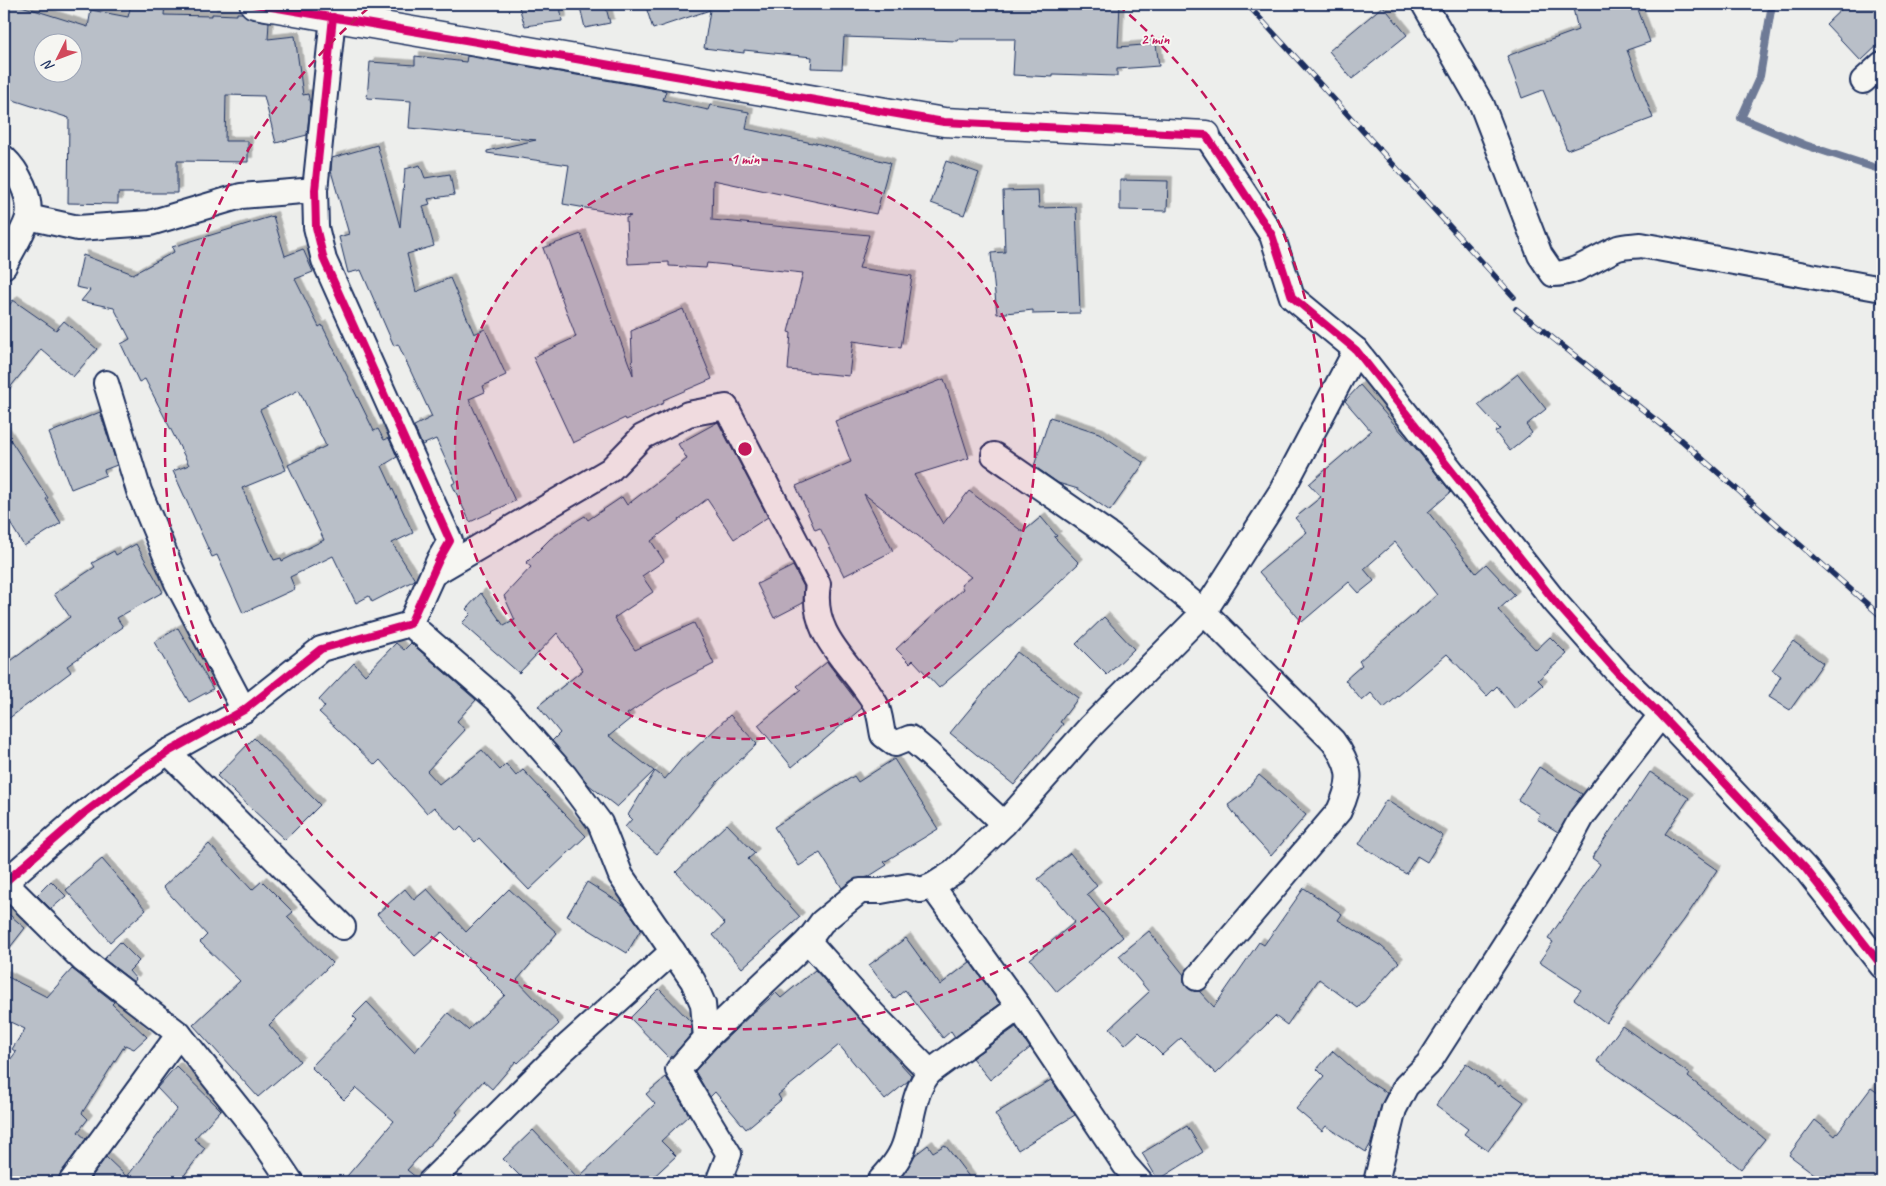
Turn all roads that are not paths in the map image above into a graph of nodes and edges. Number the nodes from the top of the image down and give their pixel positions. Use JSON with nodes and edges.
{"nodes":[{"id":1,"x":254,"y":4,"type":"edge"},
{"id":2,"x":1424,"y":4,"type":"edge"},
{"id":3,"x":333,"y":17,"type":"junction"},
{"id":4,"x":1882,"y":64,"type":"edge"},
{"id":5,"x":1863,"y":81,"type":"dead end"},
{"id":6,"x":1206,"y":135,"type":"joint"},
{"id":7,"x":4,"y":158,"type":"edge"},
{"id":8,"x":315,"y":190,"type":"junction"},
{"id":9,"x":28,"y":217,"type":"junction"},
{"id":10,"x":4,"y":266,"type":"edge"},
{"id":11,"x":1882,"y":289,"type":"edge"},
{"id":12,"x":1356,"y":350,"type":"junction"},
{"id":13,"x":106,"y":383,"type":"dead end"},
{"id":14,"x":994,"y":456,"type":"dead end"},
{"id":15,"x":433,"y":574,"type":"junction"},
{"id":16,"x":1204,"y":612,"type":"junction"},
{"id":17,"x":410,"y":624,"type":"junction"},
{"id":18,"x":244,"y":710,"type":"junction"},
{"id":19,"x":1661,"y":715,"type":"junction"},
{"id":20,"x":168,"y":752,"type":"junction"},
{"id":21,"x":1004,"y":824,"type":"junction"},
{"id":22,"x":4,"y":882,"type":"edge"},
{"id":23,"x":932,"y":886,"type":"junction"},
{"id":24,"x":343,"y":927,"type":"dead end"},
{"id":25,"x":808,"y":942,"type":"junction"},
{"id":26,"x":673,"y":951,"type":"junction"},
{"id":27,"x":1882,"y":966,"type":"edge"},
{"id":28,"x":1197,"y":978,"type":"dead end"},
{"id":29,"x":703,"y":1004,"type":"junction"},
{"id":30,"x":1019,"y":1006,"type":"junction"},
{"id":31,"x":737,"y":1009,"type":"junction"},
{"id":32,"x":179,"y":1034,"type":"junction"},
{"id":33,"x":706,"y":1038,"type":"junction"},
{"id":34,"x":930,"y":1072,"type":"junction"},
{"id":35,"x":71,"y":1182,"type":"edge"},
{"id":36,"x":291,"y":1182,"type":"edge"},
{"id":37,"x":430,"y":1182,"type":"edge"},
{"id":38,"x":725,"y":1182,"type":"edge"},
{"id":39,"x":879,"y":1182,"type":"edge"},
{"id":40,"x":1140,"y":1182,"type":"edge"},
{"id":41,"x":1376,"y":1182,"type":"edge"}],
"edges":[{"from":1,"to":3,"type":"street"},
{"from":2,"to":11,"type":"street"},
{"from":3,"to":6,"type":"street"},
{"from":3,"to":8,"type":"street"},
{"from":4,"to":5,"type":"street"},
{"from":6,"to":12,"type":"street"},
{"from":7,"to":9,"type":"street"},
{"from":8,"to":9,"type":"street"},
{"from":8,"to":15,"type":"street"},
{"from":9,"to":10,"type":"street"},
{"from":12,"to":16,"type":"street"},
{"from":12,"to":19,"type":"street"},
{"from":13,"to":18,"type":"street"},
{"from":14,"to":16,"type":"street"},
{"from":15,"to":17,"type":"street"},
{"from":15,"to":21,"type":"street"},
{"from":16,"to":21,"type":"street"},
{"from":16,"to":28,"type":"street"},
{"from":17,"to":18,"type":"street"},
{"from":17,"to":26,"type":"street"},
{"from":18,"to":20,"type":"street"},
{"from":19,"to":27,"type":"street"},
{"from":19,"to":41,"type":"street"},
{"from":20,"to":22,"type":"street"},
{"from":20,"to":24,"type":"street"},
{"from":21,"to":23,"type":"street"},
{"from":22,"to":32,"type":"street"},
{"from":23,"to":25,"type":"street"},
{"from":23,"to":30,"type":"street"},
{"from":25,"to":31,"type":"street"},
{"from":25,"to":34,"type":"street"},
{"from":26,"to":29,"type":"street"},
{"from":26,"to":37,"type":"street"},
{"from":29,"to":31,"type":"street"},
{"from":29,"to":33,"type":"street"},
{"from":30,"to":34,"type":"street"},
{"from":30,"to":40,"type":"street"},
{"from":31,"to":33,"type":"street"},
{"from":32,"to":35,"type":"street"},
{"from":32,"to":36,"type":"street"},
{"from":33,"to":38,"type":"street"},
{"from":34,"to":39,"type":"street"}]}
